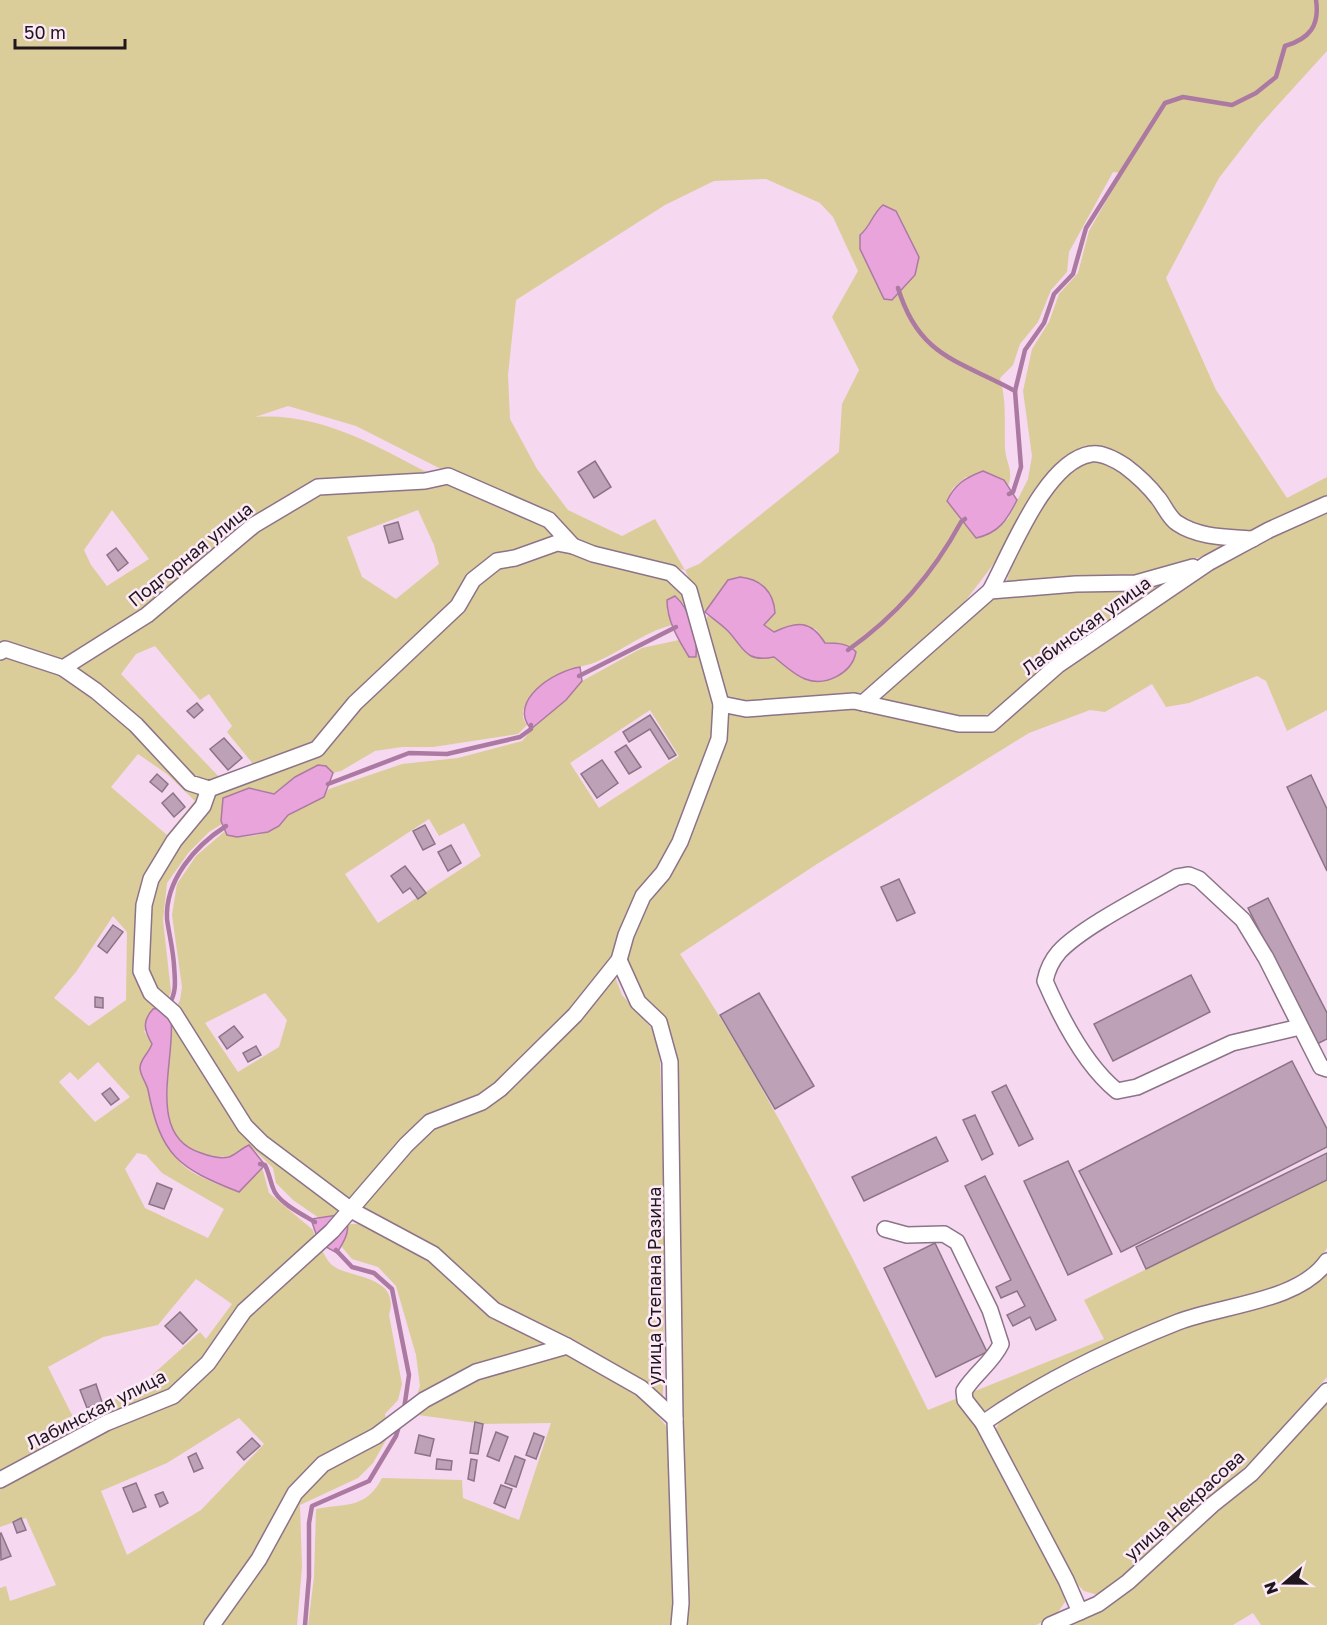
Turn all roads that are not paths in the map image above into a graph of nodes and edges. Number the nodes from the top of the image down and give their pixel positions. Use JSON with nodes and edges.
{"nodes":[{"id":1,"x":1327,"y":504,"type":"edge"},
{"id":2,"x":1253,"y":539,"type":"junction"},
{"id":3,"x":573,"y":546,"type":"junction"},
{"id":4,"x":1208,"y":563,"type":"junction"},
{"id":5,"x":990,"y":591,"type":"junction"},
{"id":6,"x":2,"y":649,"type":"edge"},
{"id":7,"x":63,"y":668,"type":"junction"},
{"id":8,"x":863,"y":703,"type":"junction"},
{"id":9,"x":721,"y":704,"type":"junction"},
{"id":10,"x":209,"y":789,"type":"junction"},
{"id":11,"x":618,"y":960,"type":"junction"},
{"id":12,"x":1300,"y":1028,"type":"junction"},
{"id":13,"x":1327,"y":1069,"type":"edge"},
{"id":14,"x":351,"y":1210,"type":"junction"},
{"id":15,"x":885,"y":1229,"type":"dead end"},
{"id":16,"x":1327,"y":1261,"type":"edge"},
{"id":17,"x":567,"y":1346,"type":"junction"},
{"id":18,"x":1327,"y":1391,"type":"edge"},
{"id":19,"x":675,"y":1419,"type":"junction"},
{"id":20,"x":983,"y":1423,"type":"junction"},
{"id":21,"x":0,"y":1480,"type":"edge"},
{"id":22,"x":1080,"y":1612,"type":"junction"},
{"id":23,"x":212,"y":1625,"type":"edge"},
{"id":24,"x":679,"y":1625,"type":"edge"},
{"id":25,"x":1050,"y":1625,"type":"edge"}],
"edges":[{"from":1,"to":2,"type":"street","name":"Лабинская улица"},
{"from":2,"to":4,"type":"street","name":"Лабинская улица"},
{"from":2,"to":5,"type":"street"},
{"from":3,"to":7,"type":"street","name":"Подгорная улица"},
{"from":3,"to":9,"type":"street"},
{"from":3,"to":10,"type":"street"},
{"from":4,"to":5,"type":"street"},
{"from":4,"to":8,"type":"street","name":"Лабинская улица"},
{"from":5,"to":8,"type":"street"},
{"from":6,"to":7,"type":"street"},
{"from":7,"to":10,"type":"street"},
{"from":8,"to":9,"type":"street","name":"Лабинская улица"},
{"from":9,"to":11,"type":"street","name":"Лабинская улица"},
{"from":10,"to":14,"type":"street"},
{"from":11,"to":14,"type":"street","name":"Лабинская улица"},
{"from":11,"to":19,"type":"street","name":"улица Степана Разина"},
{"from":12,"to":12,"type":"street"},
{"from":12,"to":13,"type":"street"},
{"from":14,"to":17,"type":"street"},
{"from":14,"to":21,"type":"street","name":"Лабинская улица"},
{"from":15,"to":20,"type":"street"},
{"from":16,"to":20,"type":"street"},
{"from":17,"to":19,"type":"street"},
{"from":17,"to":23,"type":"street"},
{"from":18,"to":22,"type":"street","name":"улица Некрасова"},
{"from":19,"to":24,"type":"street","name":"улица Степана Разина"},
{"from":20,"to":22,"type":"street"},
{"from":22,"to":25,"type":"street","name":"улица Некрасова"}]}
